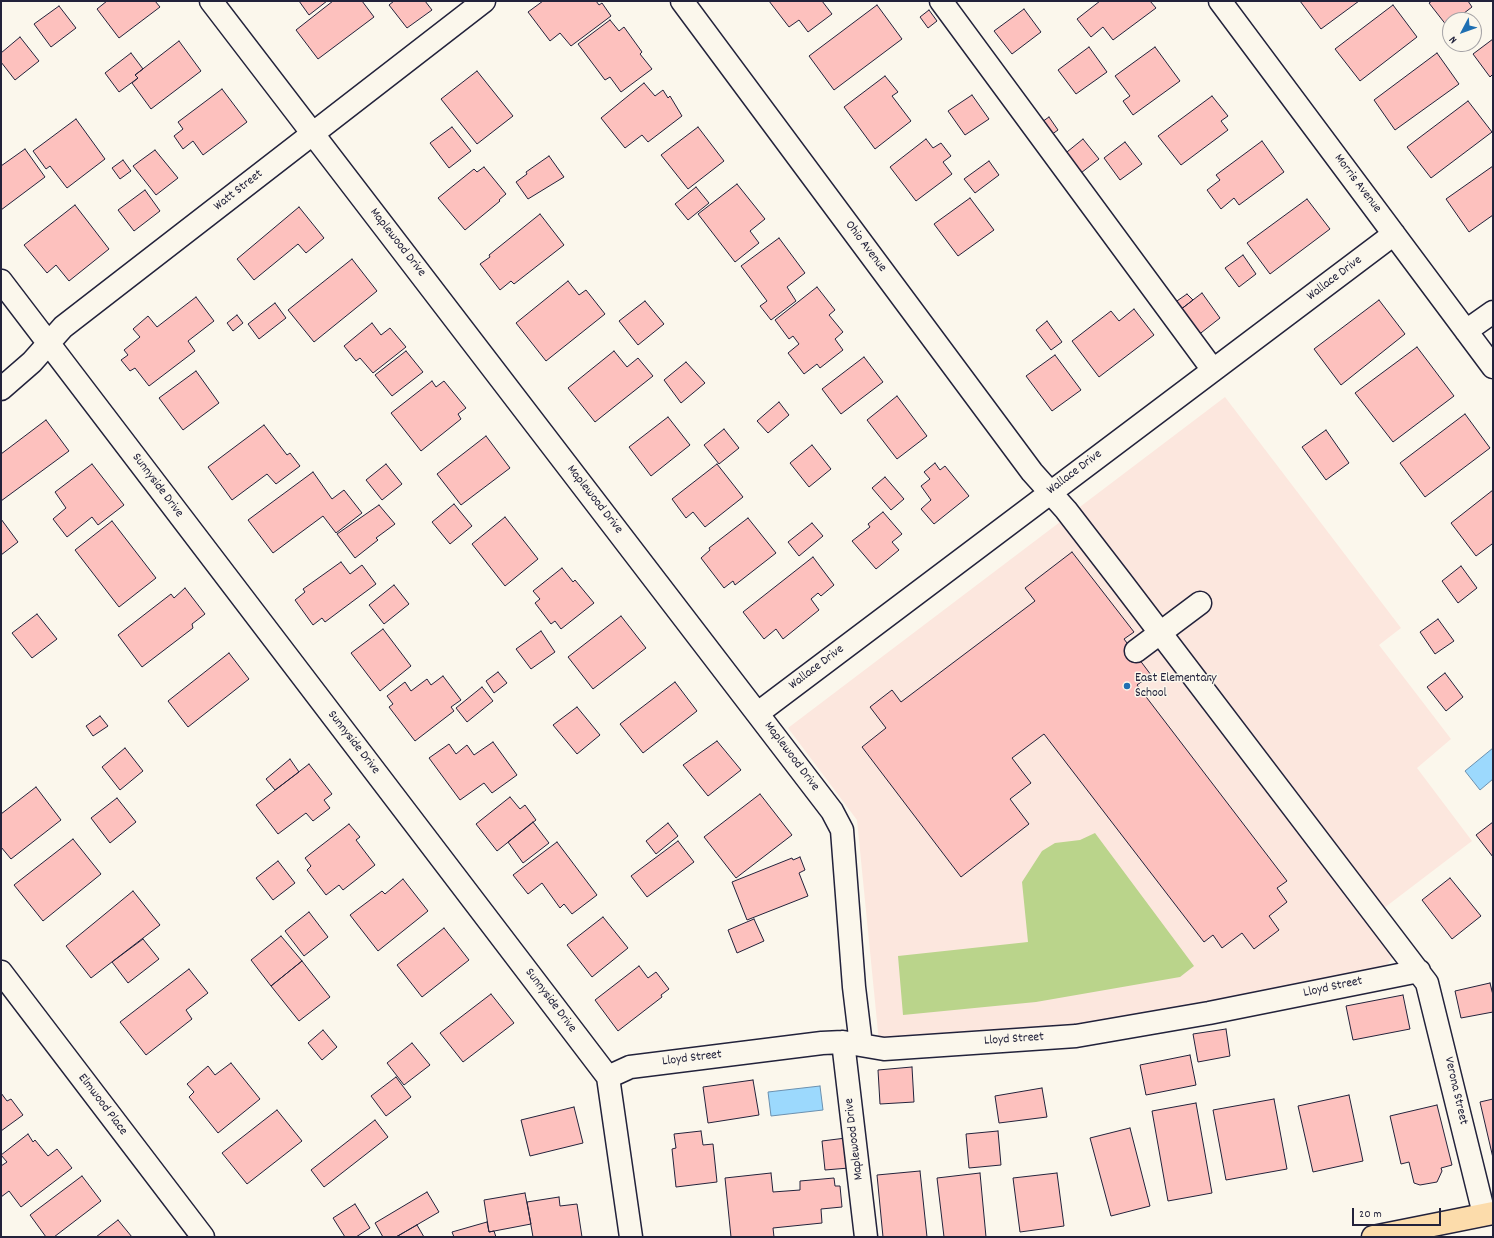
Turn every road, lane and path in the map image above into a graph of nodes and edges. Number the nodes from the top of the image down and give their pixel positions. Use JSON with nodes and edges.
{"nodes":[{"id":1,"x":211,"y":1,"type":"edge"},
{"id":2,"x":484,"y":1,"type":"edge"},
{"id":3,"x":682,"y":1,"type":"edge"},
{"id":4,"x":941,"y":1,"type":"edge"},
{"id":5,"x":1220,"y":1,"type":"edge"},
{"id":6,"x":313,"y":134,"type":"junction"},
{"id":7,"x":1394,"y":234,"type":"junction"},
{"id":8,"x":1,"y":281,"type":"edge"},
{"id":9,"x":1493,"y":312,"type":"edge"},
{"id":10,"x":1466,"y":332,"type":"junction"},
{"id":11,"x":48,"y":344,"type":"junction"},
{"id":12,"x":1493,"y":367,"type":"edge"},
{"id":13,"x":1213,"y":370,"type":"junction"},
{"id":14,"x":1,"y":389,"type":"edge"},
{"id":15,"x":1050,"y":492,"type":"junction"},
{"id":16,"x":1200,"y":603,"type":"dead end"},
{"id":17,"x":1160,"y":633,"type":"junction"},
{"id":18,"x":1136,"y":651,"type":"dead end"},
{"id":19,"x":758,"y":713,"type":"junction"},
{"id":20,"x":1419,"y":971,"type":"junction"},
{"id":21,"x":1,"y":972,"type":"edge"},
{"id":22,"x":852,"y":1043,"type":"junction"},
{"id":23,"x":608,"y":1077,"type":"junction"},
{"id":24,"x":1488,"y":1213,"type":"edge"},
{"id":25,"x":203,"y":1237,"type":"edge"},
{"id":26,"x":631,"y":1237,"type":"edge"},
{"id":27,"x":866,"y":1237,"type":"edge"},
{"id":28,"x":1373,"y":1237,"type":"edge"}],
"edges":[{"from":1,"to":6,"type":"street","name":"Maplewood Drive"},
{"from":2,"to":6,"type":"street","name":"Watt Street"},
{"from":3,"to":15,"type":"street","name":"Ohio Avenue"},
{"from":4,"to":13,"type":"street"},
{"from":5,"to":7,"type":"street","name":"Morris Avenue"},
{"from":6,"to":11,"type":"street","name":"Watt Street"},
{"from":6,"to":19,"type":"street","name":"Maplewood Drive"},
{"from":7,"to":10,"type":"street","name":"Morris Avenue"},
{"from":7,"to":13,"type":"street","name":"Wallace Drive"},
{"from":8,"to":11,"type":"street","name":"Sunnyside Drive"},
{"from":9,"to":10,"type":"street"},
{"from":10,"to":12,"type":"street","name":"Morris Avenue"},
{"from":11,"to":14,"type":"street","name":"Watt Street"},
{"from":11,"to":23,"type":"street","name":"Sunnyside Drive"},
{"from":13,"to":15,"type":"street","name":"Wallace Drive"},
{"from":15,"to":17,"type":"street","name":"Ohio Avenue"},
{"from":15,"to":19,"type":"street","name":"Wallace Drive"},
{"from":16,"to":17,"type":"street"},
{"from":17,"to":18,"type":"street"},
{"from":17,"to":20,"type":"street","name":"Verona Street"},
{"from":19,"to":22,"type":"street","name":"Maplewood Drive"},
{"from":20,"to":22,"type":"street","name":"Lloyd Street"},
{"from":20,"to":24,"type":"street","name":"Verona Street"},
{"from":21,"to":25,"type":"street","name":"Elmwood Place"},
{"from":22,"to":23,"type":"street","name":"Lloyd Street"},
{"from":22,"to":27,"type":"street","name":"Maplewood Drive"},
{"from":23,"to":26,"type":"street","name":"Sunnyside Drive"},
{"from":24,"to":28,"type":"main road"}]}
